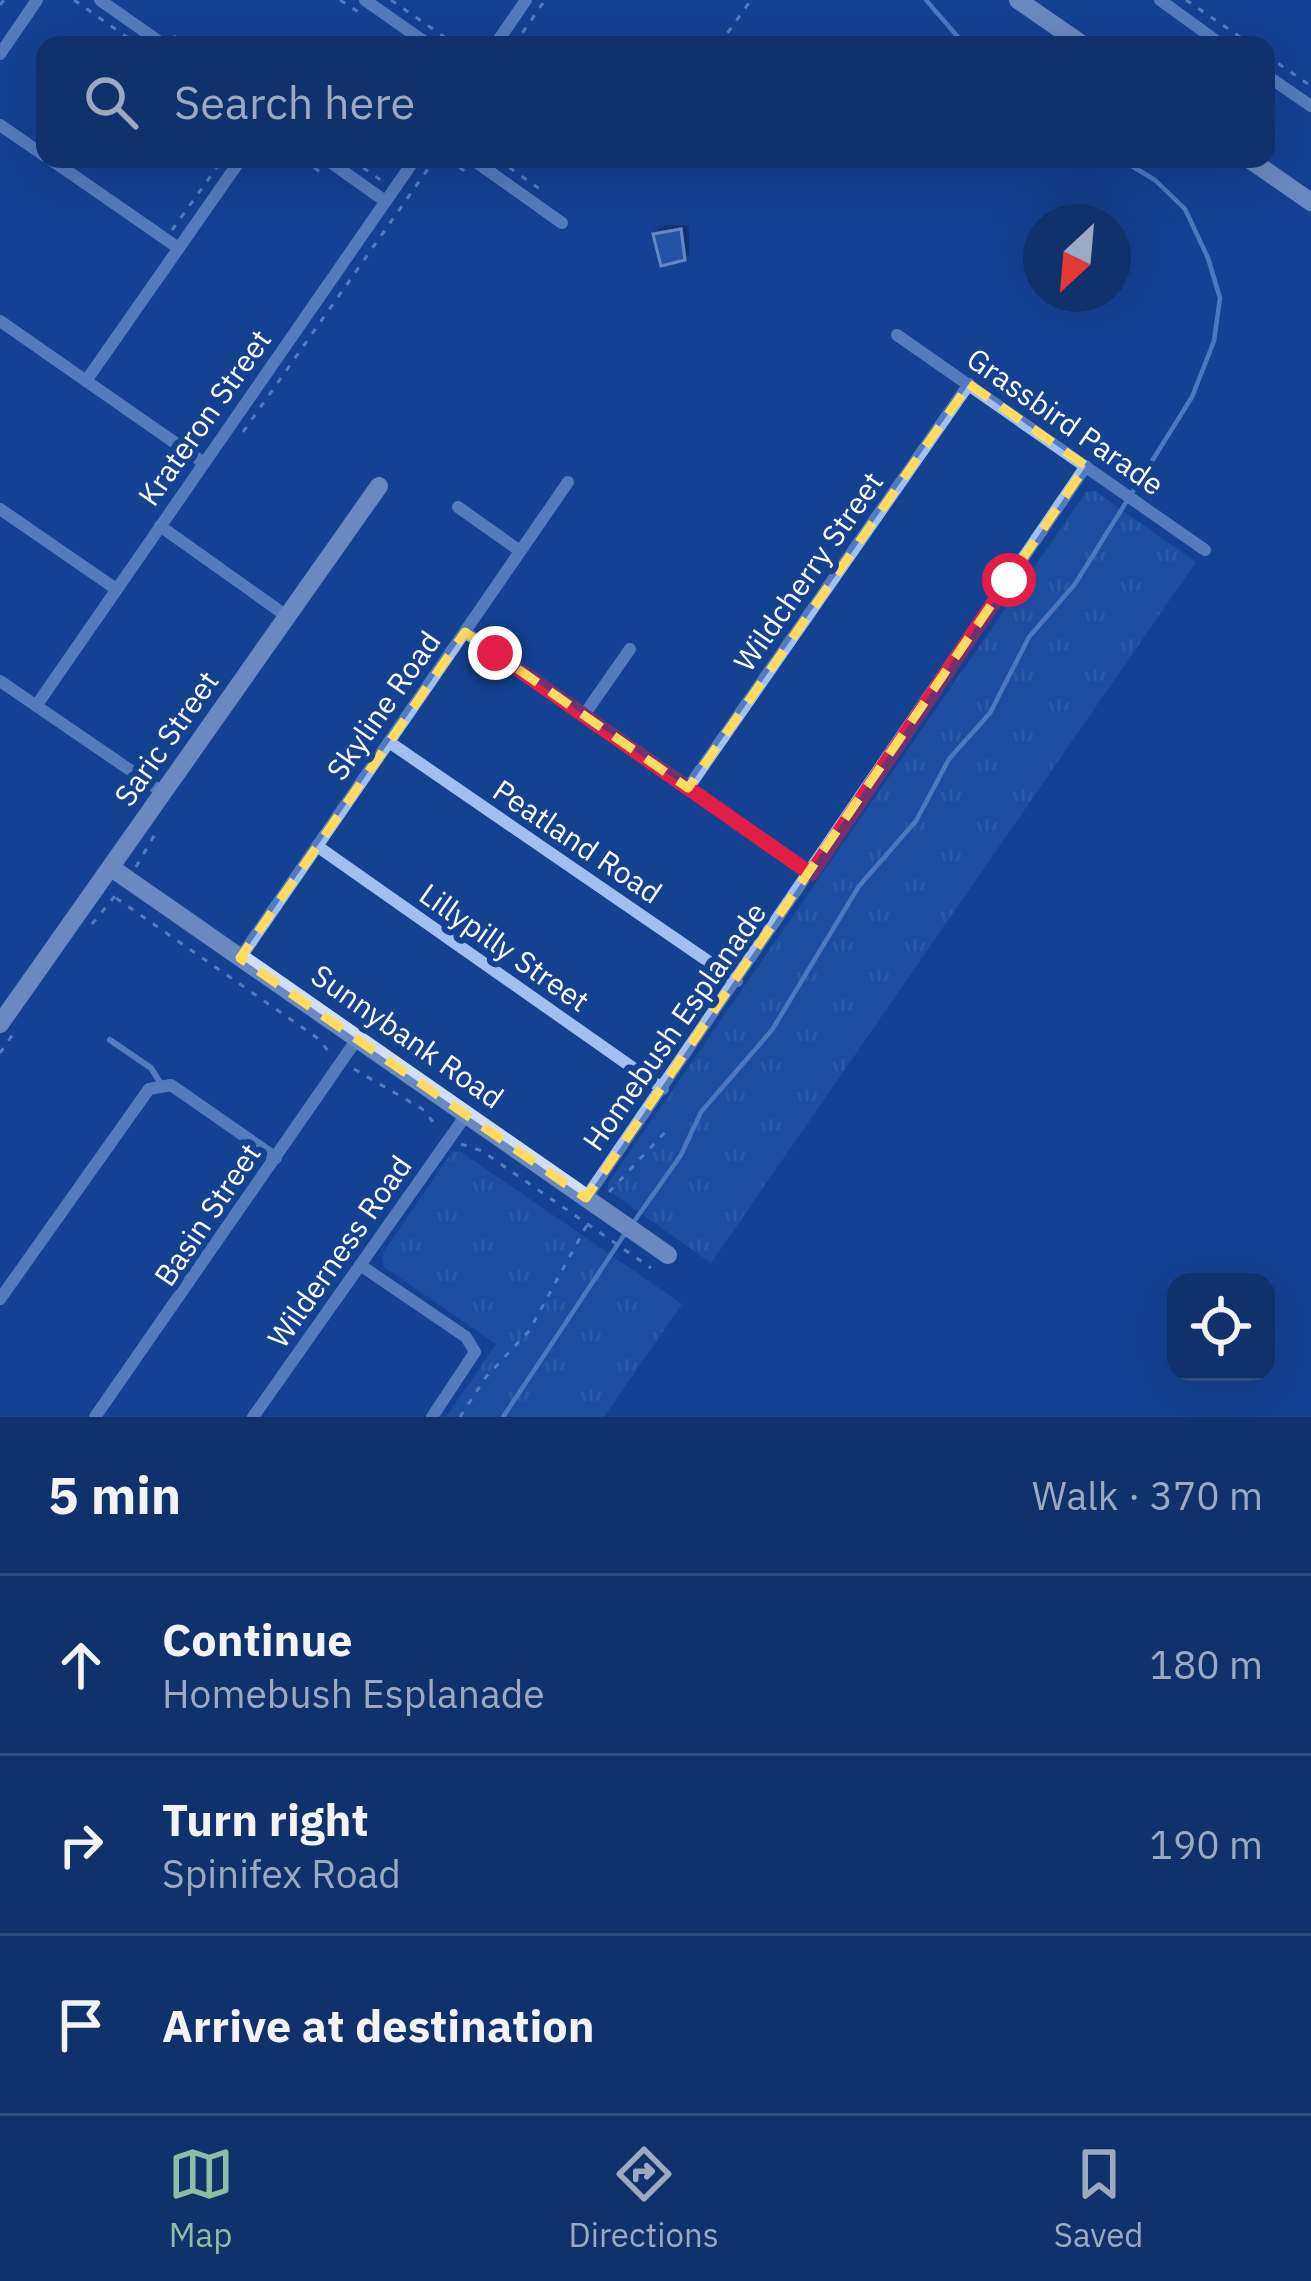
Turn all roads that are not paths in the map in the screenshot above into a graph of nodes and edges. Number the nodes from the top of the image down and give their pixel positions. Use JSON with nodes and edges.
{"nodes":[{"id":1,"x":37,"y":0,"type":"edge"},
{"id":2,"x":100,"y":0,"type":"edge"},
{"id":3,"x":365,"y":0,"type":"edge"},
{"id":4,"x":526,"y":0,"type":"edge"},
{"id":5,"x":1018,"y":0,"type":"edge"},
{"id":6,"x":1160,"y":0,"type":"edge"},
{"id":7,"x":151,"y":36,"type":"edge"},
{"id":8,"x":416,"y":36,"type":"edge"},
{"id":9,"x":501,"y":36,"type":"edge"},
{"id":10,"x":1070,"y":36,"type":"edge"},
{"id":11,"x":1210,"y":36,"type":"edge"},
{"id":12,"x":0,"y":54,"type":"edge"},
{"id":13,"x":1275,"y":81,"type":"edge"},
{"id":14,"x":1311,"y":106,"type":"edge"},
{"id":15,"x":0,"y":125,"type":"edge"},
{"id":16,"x":36,"y":150,"type":"edge"},
{"id":17,"x":63,"y":168,"type":"edge"},
{"id":18,"x":234,"y":168,"type":"edge"},
{"id":19,"x":339,"y":168,"type":"edge"},
{"id":20,"x":409,"y":168,"type":"edge"},
{"id":21,"x":485,"y":168,"type":"edge"},
{"id":22,"x":1262,"y":168,"type":"edge"},
{"id":23,"x":385,"y":201,"type":"junction"},
{"id":24,"x":1311,"y":202,"type":"edge"},
{"id":25,"x":562,"y":223,"type":"dead end"},
{"id":26,"x":177,"y":247,"type":"junction"},
{"id":27,"x":0,"y":321,"type":"edge"},
{"id":28,"x":897,"y":335,"type":"dead end"},
{"id":29,"x":86,"y":381,"type":"junction"},
{"id":30,"x":969,"y":384,"type":"junction"},
{"id":31,"x":204,"y":463,"type":"junction"},
{"id":32,"x":1086,"y":466,"type":"junction"},
{"id":33,"x":568,"y":482,"type":"dead end"},
{"id":34,"x":379,"y":486,"type":"dead end"},
{"id":35,"x":458,"y":507,"type":"dead end"},
{"id":36,"x":0,"y":508,"type":"edge"},
{"id":37,"x":160,"y":526,"type":"junction"},
{"id":38,"x":1205,"y":550,"type":"dead end"},
{"id":39,"x":520,"y":551,"type":"junction"},
{"id":40,"x":116,"y":589,"type":"junction"},
{"id":41,"x":288,"y":617,"type":"junction"},
{"id":42,"x":465,"y":632,"type":"junction"},
{"id":43,"x":630,"y":649,"type":"dead end"},
{"id":44,"x":0,"y":681,"type":"edge"},
{"id":45,"x":36,"y":706,"type":"junction"},
{"id":46,"x":584,"y":715,"type":"junction"},
{"id":47,"x":388,"y":742,"type":"junction"},
{"id":48,"x":688,"y":788,"type":"junction"},
{"id":49,"x":165,"y":794,"type":"junction"},
{"id":50,"x":317,"y":846,"type":"junction"},
{"id":51,"x":113,"y":869,"type":"junction"},
{"id":52,"x":811,"y":874,"type":"junction"},
{"id":53,"x":240,"y":958,"type":"junction"},
{"id":54,"x":737,"y":981,"type":"junction"},
{"id":55,"x":0,"y":1024,"type":"edge"},
{"id":56,"x":110,"y":1040,"type":"dead end"},
{"id":57,"x":358,"y":1040,"type":"junction"},
{"id":58,"x":161,"y":1084,"type":"junction"},
{"id":59,"x":663,"y":1089,"type":"junction"},
{"id":60,"x":466,"y":1115,"type":"junction"},
{"id":61,"x":277,"y":1158,"type":"junction"},
{"id":62,"x":590,"y":1210,"type":"junction"},
{"id":63,"x":668,"y":1255,"type":"dead end"},
{"id":64,"x":360,"y":1265,"type":"junction"},
{"id":65,"x":0,"y":1298,"type":"edge"},
{"id":66,"x":95,"y":1417,"type":"edge"},
{"id":67,"x":254,"y":1417,"type":"edge"},
{"id":68,"x":432,"y":1417,"type":"edge"}],
"edges":[{"from":1,"to":12,"type":"street"},
{"from":2,"to":7,"type":"street"},
{"from":3,"to":8,"type":"street"},
{"from":4,"to":9,"type":"street"},
{"from":5,"to":10,"type":"street"},
{"from":6,"to":11,"type":"street"},
{"from":13,"to":14,"type":"street"},
{"from":15,"to":16,"type":"street"},
{"from":17,"to":26,"type":"street"},
{"from":18,"to":26,"type":"street"},
{"from":19,"to":23,"type":"street"},
{"from":20,"to":23,"type":"street","name":"Krateron Street"},
{"from":21,"to":25,"type":"street"},
{"from":22,"to":24,"type":"street"},
{"from":23,"to":31,"type":"street","name":"Krateron Street"},
{"from":26,"to":29,"type":"street"},
{"from":27,"to":29,"type":"street"},
{"from":28,"to":30,"type":"street","name":"Grassbird Parade"},
{"from":29,"to":31,"type":"street"},
{"from":30,"to":32,"type":"street","name":"Grassbird Parade"},
{"from":30,"to":48,"type":"street","name":"Wildcherry Street"},
{"from":31,"to":37,"type":"street","name":"Krateron Street"},
{"from":32,"to":38,"type":"street","name":"Grassbird Parade"},
{"from":32,"to":52,"type":"street","name":"Homebush Esplanade"},
{"from":33,"to":39,"type":"street","name":"Skyline Road"},
{"from":34,"to":41,"type":"street","name":"Saric Street"},
{"from":35,"to":39,"type":"street"},
{"from":36,"to":40,"type":"street"},
{"from":37,"to":40,"type":"street","name":"Krateron Street"},
{"from":37,"to":41,"type":"street"},
{"from":39,"to":42,"type":"street","name":"Skyline Road"},
{"from":40,"to":45,"type":"street","name":"Krateron Street"},
{"from":41,"to":49,"type":"street","name":"Saric Street"},
{"from":42,"to":46,"type":"street"},
{"from":42,"to":47,"type":"street","name":"Skyline Road"},
{"from":43,"to":46,"type":"street"},
{"from":44,"to":45,"type":"street"},
{"from":45,"to":49,"type":"street"},
{"from":46,"to":48,"type":"street"},
{"from":47,"to":50,"type":"street","name":"Skyline Road"},
{"from":47,"to":54,"type":"street","name":"Peatland Road"},
{"from":48,"to":52,"type":"street"},
{"from":49,"to":51,"type":"street","name":"Saric Street"},
{"from":50,"to":53,"type":"street","name":"Skyline Road"},
{"from":50,"to":59,"type":"street","name":"Lillypilly Street"},
{"from":51,"to":53,"type":"street","name":"Sunnybank Road"},
{"from":51,"to":55,"type":"street","name":"Saric Street"},
{"from":52,"to":54,"type":"street","name":"Homebush Esplanade"},
{"from":53,"to":57,"type":"street","name":"Sunnybank Road"},
{"from":54,"to":59,"type":"street","name":"Homebush Esplanade"},
{"from":56,"to":58,"type":"lane"},
{"from":57,"to":60,"type":"street","name":"Sunnybank Road"},
{"from":57,"to":61,"type":"street","name":"Basin Street"},
{"from":58,"to":61,"type":"street"},
{"from":58,"to":65,"type":"street"},
{"from":59,"to":62,"type":"street","name":"Homebush Esplanade"},
{"from":60,"to":62,"type":"street","name":"Sunnybank Road"},
{"from":60,"to":64,"type":"street","name":"Wilderness Road"},
{"from":61,"to":66,"type":"street","name":"Basin Street"},
{"from":62,"to":63,"type":"street","name":"Sunnybank Road"},
{"from":64,"to":67,"type":"street","name":"Wilderness Road"},
{"from":64,"to":68,"type":"street"}]}
